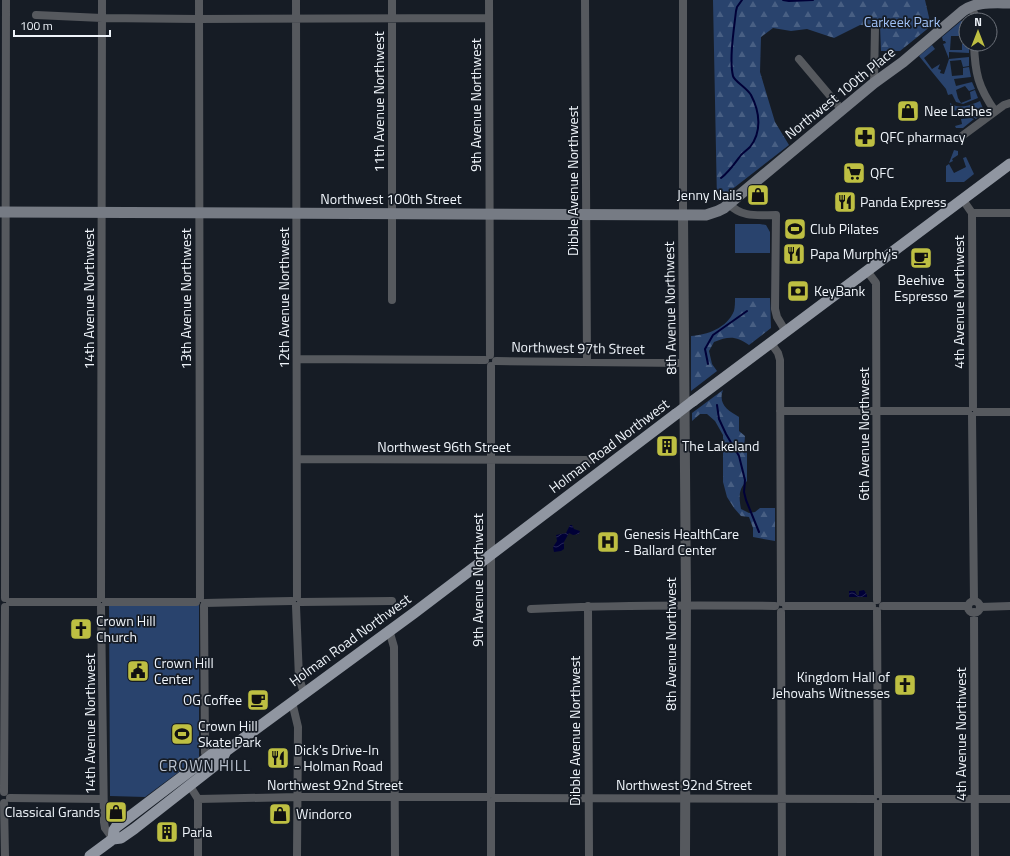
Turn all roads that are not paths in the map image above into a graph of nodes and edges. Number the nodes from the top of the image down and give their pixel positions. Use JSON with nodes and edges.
{"nodes":[{"id":1,"x":6,"y":0,"type":"edge"},
{"id":2,"x":102,"y":0,"type":"edge"},
{"id":3,"x":198,"y":0,"type":"edge"},
{"id":4,"x":296,"y":0,"type":"edge"},
{"id":5,"x":392,"y":0,"type":"edge"},
{"id":6,"x":489,"y":0,"type":"edge"},
{"id":7,"x":585,"y":0,"type":"edge"},
{"id":8,"x":683,"y":0,"type":"edge"},
{"id":9,"x":1010,"y":3,"type":"edge"},
{"id":10,"x":970,"y":7,"type":"junction"},
{"id":11,"x":973,"y":12,"type":"edge"},
{"id":12,"x":36,"y":15,"type":"dead end"},
{"id":13,"x":102,"y":18,"type":"junction"},
{"id":14,"x":296,"y":18,"type":"junction"},
{"id":15,"x":393,"y":18,"type":"junction"},
{"id":16,"x":489,"y":18,"type":"junction"},
{"id":17,"x":198,"y":19,"type":"junction"},
{"id":18,"x":875,"y":27,"type":"dead end"},
{"id":19,"x":974,"y":52,"type":"edge"},
{"id":20,"x":798,"y":59,"type":"dead end"},
{"id":21,"x":874,"y":83,"type":"junction"},
{"id":22,"x":1010,"y":103,"type":"edge"},
{"id":23,"x":842,"y":110,"type":"junction"},
{"id":24,"x":995,"y":111,"type":"junction"},
{"id":25,"x":958,"y":140,"type":"dead end"},
{"id":26,"x":1010,"y":164,"type":"edge"},
{"id":27,"x":963,"y":200,"type":"junction"},
{"id":28,"x":729,"y":204,"type":"junction"},
{"id":29,"x":3,"y":212,"type":"edge"},
{"id":30,"x":102,"y":212,"type":"junction"},
{"id":31,"x":199,"y":213,"type":"junction"},
{"id":32,"x":972,"y":213,"type":"junction"},
{"id":33,"x":1010,"y":213,"type":"edge"},
{"id":34,"x":297,"y":214,"type":"junction"},
{"id":35,"x":392,"y":214,"type":"junction"},
{"id":36,"x":489,"y":214,"type":"junction"},
{"id":37,"x":587,"y":214,"type":"junction"},
{"id":38,"x":683,"y":215,"type":"junction"},
{"id":39,"x":867,"y":271,"type":"junction"},
{"id":40,"x":392,"y":300,"type":"dead end"},
{"id":41,"x":786,"y":332,"type":"junction"},
{"id":42,"x":771,"y":343,"type":"junction"},
{"id":43,"x":297,"y":359,"type":"junction"},
{"id":44,"x":490,"y":360,"type":"junction"},
{"id":45,"x":587,"y":361,"type":"junction"},
{"id":46,"x":684,"y":363,"type":"junction"},
{"id":47,"x":780,"y":411,"type":"junction"},
{"id":48,"x":877,"y":411,"type":"junction"},
{"id":49,"x":973,"y":412,"type":"junction"},
{"id":50,"x":1010,"y":412,"type":"edge"},
{"id":51,"x":297,"y":459,"type":"junction"},
{"id":52,"x":491,"y":459,"type":"junction"},
{"id":53,"x":591,"y":460,"type":"dead end"},
{"id":54,"x":490,"y":555,"type":"junction"},
{"id":55,"x":296,"y":601,"type":"junction"},
{"id":56,"x":4,"y":602,"type":"edge"},
{"id":57,"x":101,"y":602,"type":"junction"},
{"id":58,"x":201,"y":602,"type":"junction"},
{"id":59,"x":392,"y":602,"type":"dead end"},
{"id":60,"x":686,"y":605,"type":"junction"},
{"id":61,"x":588,"y":606,"type":"junction"},
{"id":62,"x":781,"y":606,"type":"junction"},
{"id":63,"x":877,"y":606,"type":"junction"},
{"id":64,"x":974,"y":606,"type":"junction"},
{"id":65,"x":1010,"y":606,"type":"edge"},
{"id":66,"x":531,"y":609,"type":"dead end"},
{"id":67,"x":389,"y":630,"type":"junction"},
{"id":68,"x":304,"y":693,"type":"junction"},
{"id":69,"x":292,"y":702,"type":"junction"},
{"id":70,"x":226,"y":751,"type":"junction"},
{"id":71,"x":208,"y":758,"type":"junction"},
{"id":72,"x":190,"y":786,"type":"junction"},
{"id":73,"x":298,"y":797,"type":"junction"},
{"id":74,"x":394,"y":797,"type":"junction"},
{"id":75,"x":4,"y":798,"type":"edge"},
{"id":76,"x":491,"y":798,"type":"junction"},
{"id":77,"x":588,"y":798,"type":"junction"},
{"id":78,"x":685,"y":798,"type":"junction"},
{"id":79,"x":103,"y":799,"type":"junction"},
{"id":80,"x":198,"y":799,"type":"junction"},
{"id":81,"x":782,"y":799,"type":"junction"},
{"id":82,"x":878,"y":799,"type":"junction"},
{"id":83,"x":975,"y":799,"type":"junction"},
{"id":84,"x":1010,"y":800,"type":"edge"},
{"id":85,"x":113,"y":839,"type":"junction"},
{"id":86,"x":5,"y":856,"type":"edge"},
{"id":87,"x":91,"y":856,"type":"edge"},
{"id":88,"x":198,"y":856,"type":"edge"},
{"id":89,"x":297,"y":856,"type":"edge"},
{"id":90,"x":395,"y":856,"type":"edge"},
{"id":91,"x":491,"y":856,"type":"edge"},
{"id":92,"x":589,"y":856,"type":"edge"},
{"id":93,"x":685,"y":856,"type":"edge"},
{"id":94,"x":782,"y":856,"type":"edge"},
{"id":95,"x":878,"y":856,"type":"edge"},
{"id":96,"x":975,"y":856,"type":"edge"}],
"edges":[{"from":1,"to":29,"type":"street"},
{"from":2,"to":13,"type":"street","name":"14th Avenue Northwest"},
{"from":3,"to":17,"type":"street","name":"13th Avenue Northwest"},
{"from":4,"to":14,"type":"street","name":"12th Avenue Northwest"},
{"from":5,"to":15,"type":"street","name":"11th Avenue Northwest"},
{"from":6,"to":16,"type":"street","name":"9th Avenue Northwest"},
{"from":7,"to":37,"type":"street","name":"Dibble Avenue Northwest"},
{"from":8,"to":38,"type":"street","name":"8th Avenue Northwest"},
{"from":9,"to":10,"type":"main road"},
{"from":10,"to":11,"type":"street"},
{"from":10,"to":21,"type":"main road","name":"Northwest 100th Place"},
{"from":12,"to":13,"type":"street"},
{"from":13,"to":17,"type":"street"},
{"from":13,"to":30,"type":"street","name":"14th Avenue Northwest"},
{"from":14,"to":15,"type":"street"},
{"from":14,"to":17,"type":"street"},
{"from":14,"to":34,"type":"street","name":"12th Avenue Northwest"},
{"from":15,"to":16,"type":"street"},
{"from":15,"to":35,"type":"street","name":"11th Avenue Northwest"},
{"from":16,"to":36,"type":"street","name":"9th Avenue Northwest"},
{"from":17,"to":31,"type":"street","name":"13th Avenue Northwest"},
{"from":18,"to":21,"type":"street"},
{"from":19,"to":24,"type":"street"},
{"from":20,"to":23,"type":"street"},
{"from":21,"to":23,"type":"main road","name":"Northwest 100th Place"},
{"from":22,"to":24,"type":"street"},
{"from":23,"to":28,"type":"main road","name":"Northwest 100th Place"},
{"from":24,"to":25,"type":"street"},
{"from":26,"to":27,"type":"main road","name":"Holman Road Northwest"},
{"from":27,"to":32,"type":"street"},
{"from":27,"to":39,"type":"main road","name":"Holman Road Northwest"},
{"from":28,"to":38,"type":"main road","name":"Northwest 100th Street"},
{"from":28,"to":41,"type":"street"},
{"from":29,"to":30,"type":"main road","name":"Northwest 100th Street"},
{"from":29,"to":56,"type":"street"},
{"from":30,"to":31,"type":"main road","name":"Northwest 100th Street"},
{"from":30,"to":57,"type":"street","name":"14th Avenue Northwest"},
{"from":31,"to":34,"type":"main road","name":"Northwest 100th Street"},
{"from":31,"to":58,"type":"street","name":"13th Avenue Northwest"},
{"from":32,"to":33,"type":"street"},
{"from":32,"to":49,"type":"street","name":"4th Avenue Northwest"},
{"from":34,"to":35,"type":"main road","name":"Northwest 100th Street"},
{"from":34,"to":43,"type":"street","name":"12th Avenue Northwest"},
{"from":35,"to":36,"type":"main road","name":"Northwest 100th Street"},
{"from":35,"to":40,"type":"street","name":"11th Avenue Northwest"},
{"from":36,"to":37,"type":"main road","name":"Northwest 100th Street"},
{"from":36,"to":44,"type":"street","name":"9th Avenue Northwest"},
{"from":37,"to":38,"type":"main road","name":"Northwest 100th Street"},
{"from":37,"to":45,"type":"street","name":"Dibble Avenue Northwest"},
{"from":38,"to":46,"type":"street","name":"8th Avenue Northwest"},
{"from":39,"to":41,"type":"main road","name":"Holman Road Northwest"},
{"from":39,"to":48,"type":"street","name":"6th Avenue Northwest"},
{"from":41,"to":42,"type":"main road","name":"Holman Road Northwest"},
{"from":42,"to":47,"type":"street"},
{"from":42,"to":54,"type":"main road","name":"Holman Road Northwest","bridge":true},
{"from":43,"to":44,"type":"street","name":"Northwest 97th Street"},
{"from":43,"to":51,"type":"street","name":"12th Avenue Northwest"},
{"from":44,"to":45,"type":"street","name":"Northwest 97th Street"},
{"from":44,"to":52,"type":"street","name":"9th Avenue Northwest"},
{"from":45,"to":46,"type":"street","name":"Northwest 97th Street"},
{"from":46,"to":60,"type":"street","name":"8th Avenue Northwest"},
{"from":47,"to":48,"type":"street"},
{"from":47,"to":62,"type":"street"},
{"from":48,"to":49,"type":"street"},
{"from":48,"to":63,"type":"street","name":"6th Avenue Northwest"},
{"from":49,"to":50,"type":"street"},
{"from":49,"to":64,"type":"street","name":"4th Avenue Northwest"},
{"from":51,"to":52,"type":"street","name":"Northwest 96th Street"},
{"from":51,"to":55,"type":"street","name":"12th Avenue Northwest"},
{"from":52,"to":53,"type":"street","name":"Northwest 96th Street"},
{"from":52,"to":54,"type":"street","name":"9th Avenue Northwest"},
{"from":54,"to":67,"type":"main road","name":"Holman Road Northwest"},
{"from":54,"to":76,"type":"street","name":"9th Avenue Northwest"},
{"from":55,"to":58,"type":"street"},
{"from":55,"to":59,"type":"street"},
{"from":55,"to":68,"type":"street","name":"12th Avenue Northwest"},
{"from":56,"to":57,"type":"street"},
{"from":56,"to":75,"type":"street"},
{"from":57,"to":58,"type":"street"},
{"from":57,"to":79,"type":"street","name":"14th Avenue Northwest"},
{"from":58,"to":71,"type":"street","name":"13th Avenue Northwest"},
{"from":60,"to":61,"type":"street"},
{"from":60,"to":62,"type":"street"},
{"from":60,"to":78,"type":"street","name":"8th Avenue Northwest"},
{"from":61,"to":66,"type":"street"},
{"from":61,"to":77,"type":"street","name":"Dibble Avenue Northwest"},
{"from":62,"to":63,"type":"street"},
{"from":62,"to":81,"type":"street"},
{"from":63,"to":64,"type":"street"},
{"from":63,"to":82,"type":"street","name":"6th Avenue Northwest"},
{"from":64,"to":65,"type":"street"},
{"from":64,"to":83,"type":"street","name":"4th Avenue Northwest"},
{"from":67,"to":68,"type":"main road","name":"Holman Road Northwest"},
{"from":67,"to":74,"type":"street"},
{"from":68,"to":69,"type":"main road","name":"Holman Road Northwest"},
{"from":69,"to":70,"type":"main road","name":"Holman Road Northwest"},
{"from":69,"to":73,"type":"street"},
{"from":70,"to":71,"type":"main road","name":"Holman Road Northwest"},
{"from":70,"to":72,"type":"main road","name":"Holman Road Northwest"},
{"from":71,"to":85,"type":"main road","name":"Holman Road Northwest"},
{"from":72,"to":80,"type":"street"},
{"from":72,"to":85,"type":"main road","name":"Holman Road Northwest"},
{"from":73,"to":74,"type":"street","name":"Northwest 92nd Street"},
{"from":73,"to":80,"type":"street","name":"Northwest 92nd Street"},
{"from":73,"to":89,"type":"street"},
{"from":74,"to":76,"type":"street","name":"Northwest 92nd Street"},
{"from":74,"to":90,"type":"street"},
{"from":75,"to":79,"type":"street"},
{"from":75,"to":86,"type":"street"},
{"from":76,"to":77,"type":"street","name":"Northwest 92nd Street"},
{"from":76,"to":91,"type":"street","name":"9th Avenue Northwest"},
{"from":77,"to":78,"type":"street","name":"Northwest 92nd Street"},
{"from":77,"to":92,"type":"street","name":"Dibble Avenue Northwest"},
{"from":78,"to":81,"type":"street","name":"Northwest 92nd Street"},
{"from":78,"to":93,"type":"street","name":"8th Avenue Northwest"},
{"from":79,"to":85,"type":"street","name":"14th Avenue Northwest"},
{"from":80,"to":88,"type":"street"},
{"from":81,"to":82,"type":"street","name":"Northwest 92nd Street"},
{"from":81,"to":94,"type":"street"},
{"from":82,"to":83,"type":"street","name":"Northwest 92nd Street"},
{"from":82,"to":95,"type":"street","name":"6th Avenue Northwest"},
{"from":83,"to":84,"type":"street","name":"Northwest 92nd Street"},
{"from":83,"to":96,"type":"street","name":"4th Avenue Northwest"},
{"from":85,"to":87,"type":"main road","name":"Holman Road Northwest"}]}
